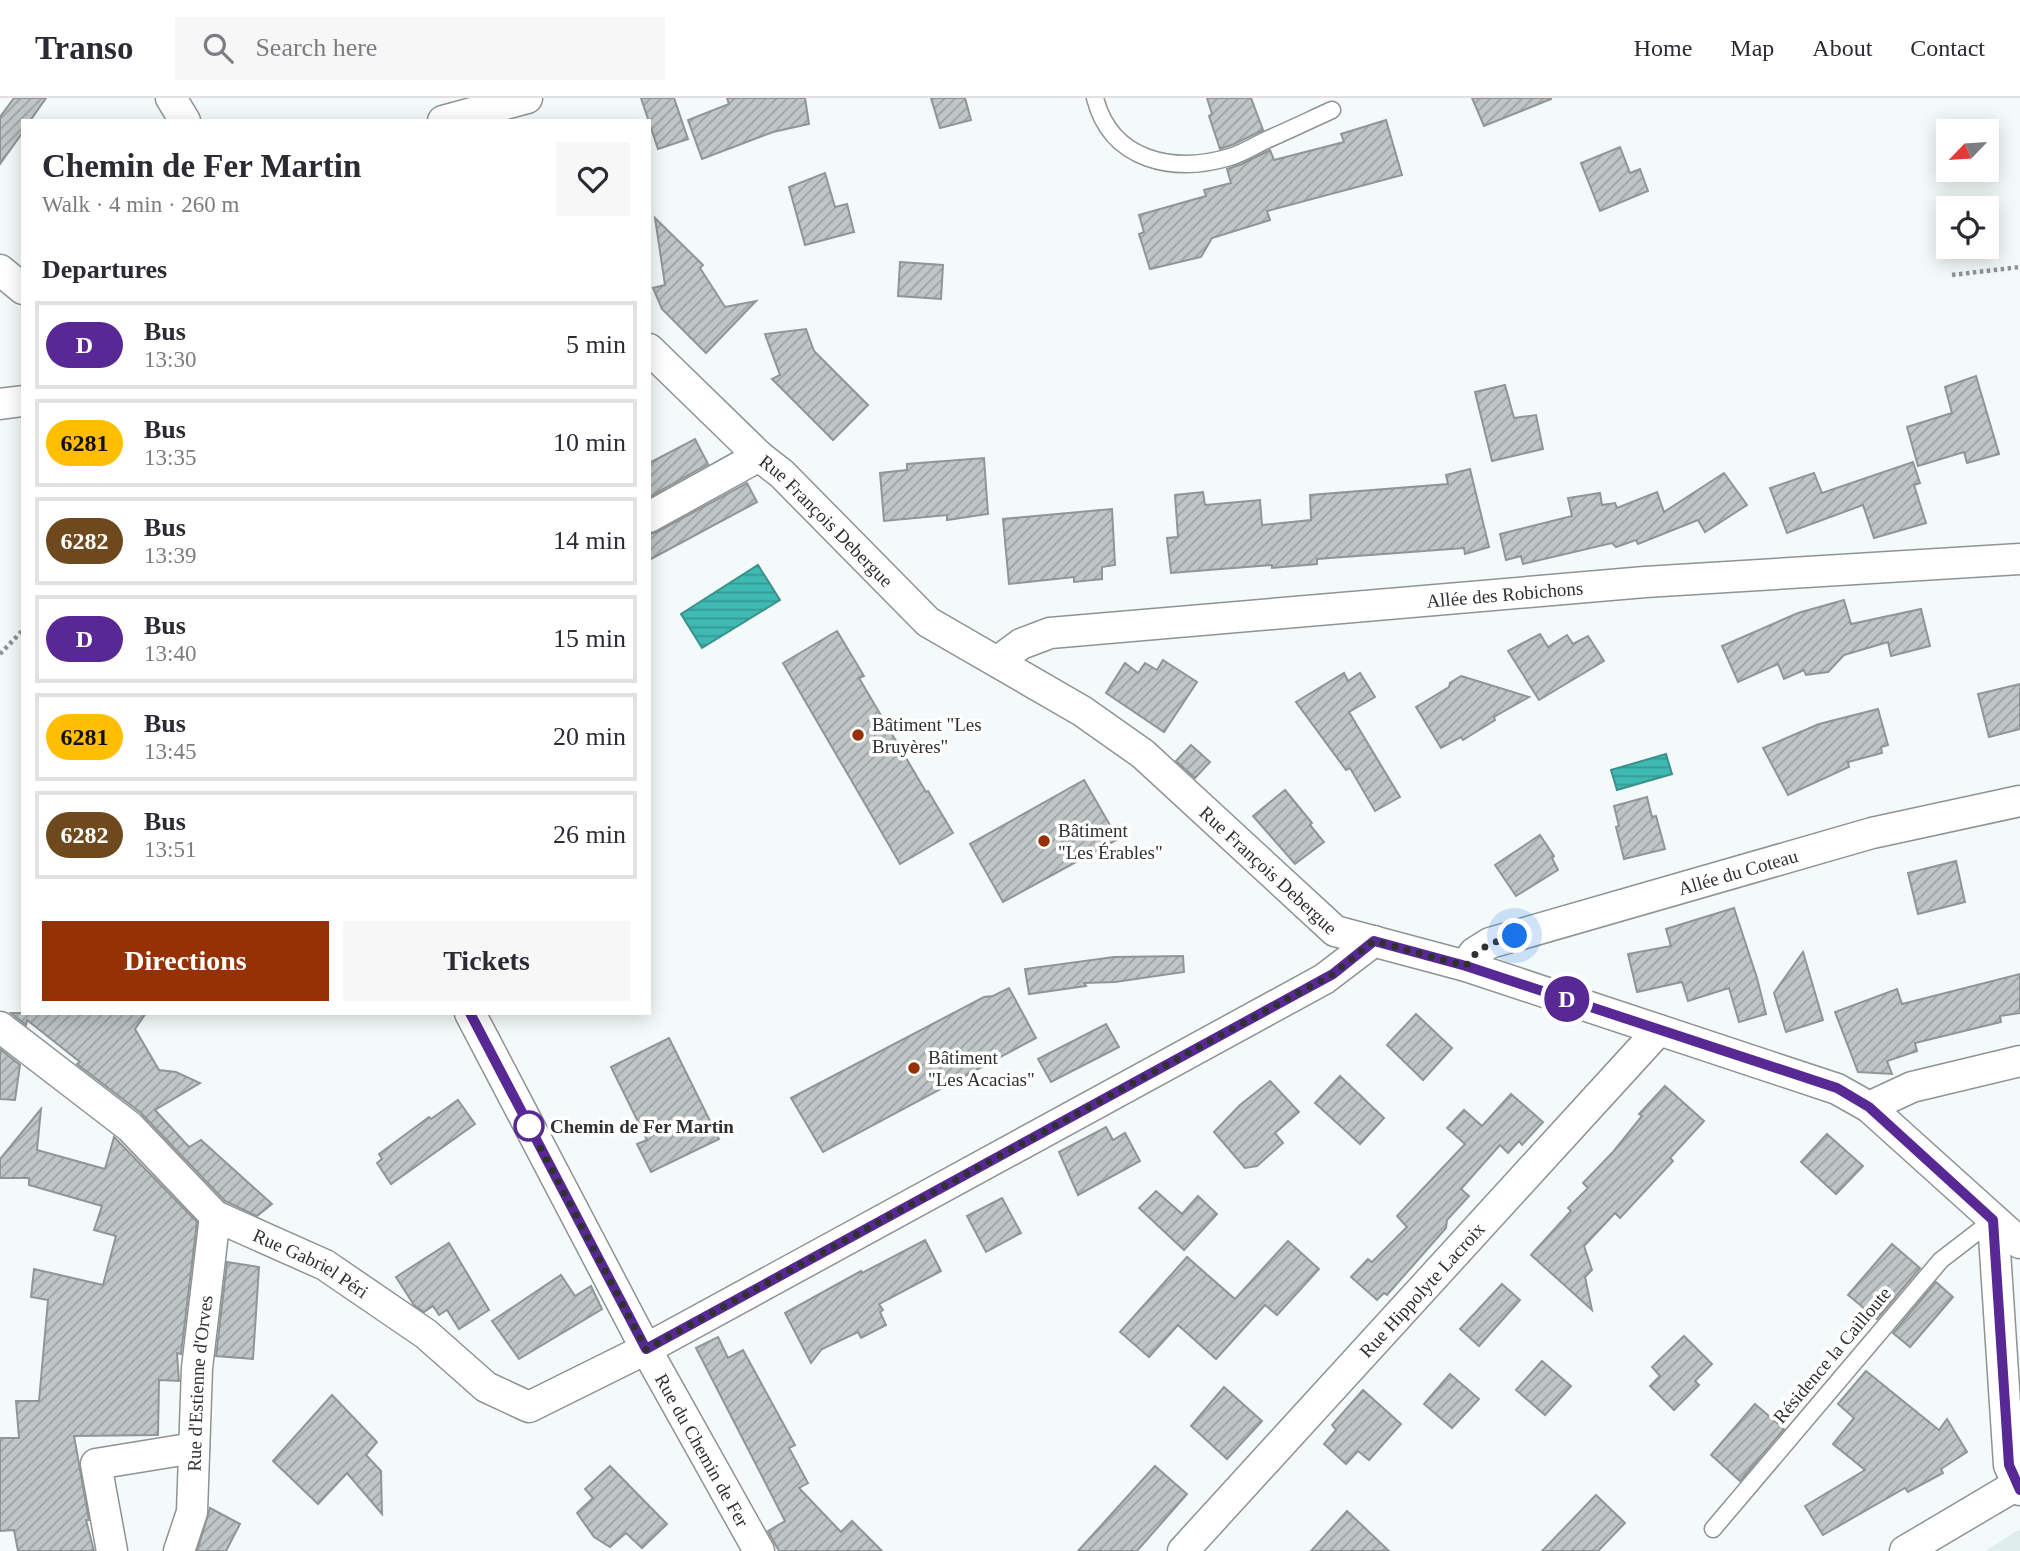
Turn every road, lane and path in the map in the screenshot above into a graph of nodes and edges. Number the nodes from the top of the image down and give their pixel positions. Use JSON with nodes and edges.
{"nodes":[{"id":1,"x":171,"y":98,"type":"edge"},
{"id":2,"x":527,"y":98,"type":"edge"},
{"id":3,"x":1095,"y":98,"type":"edge"},
{"id":4,"x":1332,"y":110,"type":"dead end"},
{"id":5,"x":184,"y":119,"type":"edge"},
{"id":6,"x":450,"y":119,"type":"edge"},
{"id":7,"x":2020,"y":267,"type":"edge"},
{"id":8,"x":0,"y":270,"type":"edge"},
{"id":9,"x":1952,"y":275,"type":"dead end"},
{"id":10,"x":21,"y":287,"type":"edge"},
{"id":11,"x":651,"y":351,"type":"edge"},
{"id":12,"x":21,"y":401,"type":"edge"},
{"id":13,"x":0,"y":404,"type":"edge"},
{"id":14,"x":759,"y":456,"type":"junction"},
{"id":15,"x":651,"y":516,"type":"edge"},
{"id":16,"x":2020,"y":559,"type":"edge"},
{"id":17,"x":21,"y":632,"type":"edge"},
{"id":18,"x":0,"y":654,"type":"edge"},
{"id":19,"x":998,"y":661,"type":"junction"},
{"id":20,"x":2020,"y":801,"type":"edge"},
{"id":21,"x":1374,"y":941,"type":"junction"},
{"id":22,"x":1466,"y":966,"type":"junction"},
{"id":23,"x":471,"y":1015,"type":"edge"},
{"id":24,"x":0,"y":1027,"type":"edge"},
{"id":25,"x":1659,"y":1030,"type":"junction"},
{"id":26,"x":2020,"y":1061,"type":"edge"},
{"id":27,"x":1869,"y":1107,"type":"junction"},
{"id":28,"x":215,"y":1216,"type":"junction"},
{"id":29,"x":1993,"y":1220,"type":"junction"},
{"id":30,"x":2020,"y":1242,"type":"edge"},
{"id":31,"x":646,"y":1349,"type":"junction"},
{"id":32,"x":194,"y":1448,"type":"junction"},
{"id":33,"x":2019,"y":1486,"type":"edge"},
{"id":34,"x":1713,"y":1529,"type":"dead end"},
{"id":35,"x":112,"y":1551,"type":"edge"},
{"id":36,"x":179,"y":1551,"type":"edge"},
{"id":37,"x":760,"y":1551,"type":"edge"},
{"id":38,"x":1183,"y":1551,"type":"edge"},
{"id":39,"x":1905,"y":1551,"type":"edge"}],
"edges":[{"from":1,"to":5,"type":"street"},
{"from":2,"to":6,"type":"street"},
{"from":3,"to":4,"type":"lane"},
{"from":7,"to":9,"type":"path"},
{"from":8,"to":10,"type":"street"},
{"from":11,"to":14,"type":"street","name":"Rue François Debergue"},
{"from":12,"to":13,"type":"street"},
{"from":14,"to":15,"type":"street"},
{"from":14,"to":19,"type":"street","name":"Rue François Debergue"},
{"from":16,"to":19,"type":"street","name":"Allée des Robichons"},
{"from":17,"to":18,"type":"path"},
{"from":19,"to":21,"type":"street","name":"Rue François Debergue"},
{"from":20,"to":22,"type":"street","name":"Allée du Coteau"},
{"from":21,"to":22,"type":"street","name":"Rue François Debergue"},
{"from":21,"to":31,"type":"street"},
{"from":22,"to":25,"type":"street","name":"Rue François Debergue"},
{"from":23,"to":31,"type":"street","name":"Rue du Chemin de Fer"},
{"from":24,"to":28,"type":"street","name":"Rue Gabriel Péri"},
{"from":25,"to":27,"type":"street","name":"Rue François Debergue"},
{"from":25,"to":38,"type":"street","name":"Rue Hippolyte Lacroix"},
{"from":26,"to":27,"type":"street"},
{"from":27,"to":29,"type":"street","name":"Rue François Debergue"},
{"from":28,"to":31,"type":"street","name":"Rue Gabriel Péri"},
{"from":28,"to":32,"type":"street","name":"Rue d'Estienne d'Orves"},
{"from":29,"to":30,"type":"street","name":"Rue François Debergue"},
{"from":29,"to":33,"type":"street"},
{"from":29,"to":34,"type":"lane","name":"Résidence la Cailloute"},
{"from":31,"to":37,"type":"street","name":"Rue du Chemin de Fer"},
{"from":32,"to":35,"type":"street"},
{"from":32,"to":36,"type":"street","name":"Rue d'Estienne d'Orves"},
{"from":33,"to":39,"type":"street"}]}
